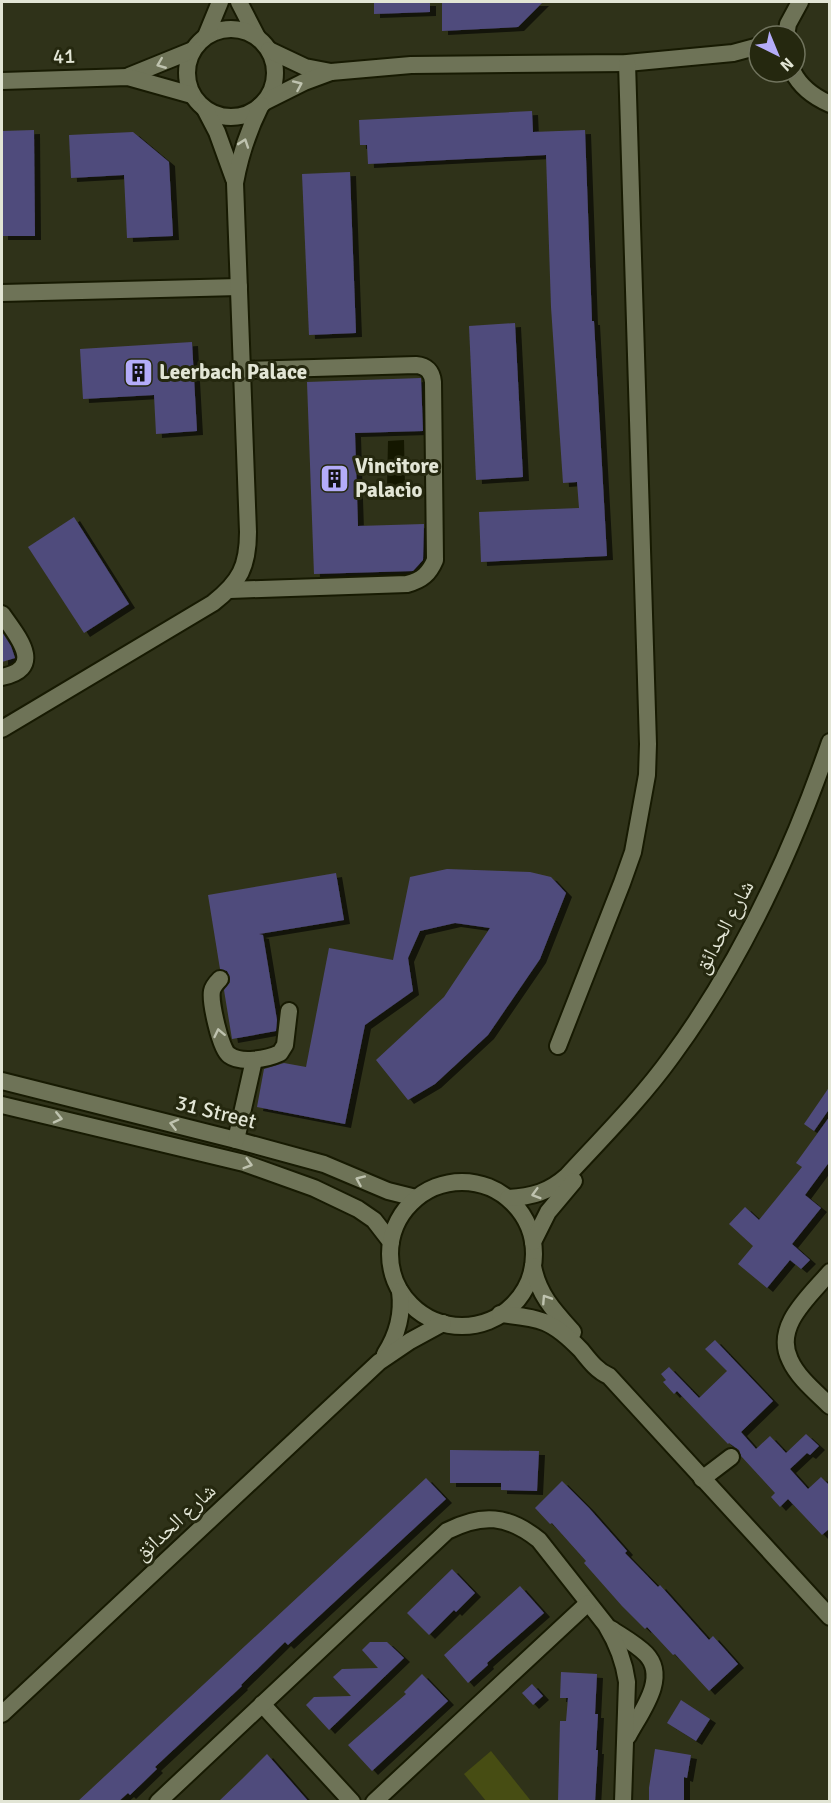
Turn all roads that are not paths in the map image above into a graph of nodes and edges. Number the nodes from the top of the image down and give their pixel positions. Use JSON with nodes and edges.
{"nodes":[{"id":1,"x":220,"y":2,"type":"edge"},
{"id":2,"x":239,"y":2,"type":"edge"},
{"id":3,"x":800,"y":2,"type":"edge"},
{"id":4,"x":790,"y":24,"type":"edge"},
{"id":5,"x":206,"y":36,"type":"junction"},
{"id":6,"x":257,"y":37,"type":"junction"},
{"id":7,"x":747,"y":49,"type":"edge"},
{"id":8,"x":194,"y":50,"type":"junction"},
{"id":9,"x":269,"y":50,"type":"junction"},
{"id":10,"x":733,"y":53,"type":"junction"},
{"id":11,"x":747,"y":56,"type":"edge"},
{"id":12,"x":627,"y":63,"type":"junction"},
{"id":13,"x":331,"y":72,"type":"junction"},
{"id":14,"x":129,"y":77,"type":"junction"},
{"id":15,"x":2,"y":81,"type":"edge"},
{"id":16,"x":801,"y":84,"type":"edge"},
{"id":17,"x":192,"y":94,"type":"junction"},
{"id":18,"x":264,"y":103,"type":"junction"},
{"id":19,"x":830,"y":104,"type":"edge"},
{"id":20,"x":204,"y":109,"type":"junction"},
{"id":21,"x":235,"y":183,"type":"junction"},
{"id":22,"x":239,"y":287,"type":"junction"},
{"id":23,"x":2,"y":293,"type":"edge"},
{"id":24,"x":242,"y":370,"type":"junction"},
{"id":25,"x":230,"y":590,"type":"junction"},
{"id":26,"x":2,"y":614,"type":"edge"},
{"id":27,"x":2,"y":677,"type":"edge"},
{"id":28,"x":2,"y":729,"type":"edge"},
{"id":29,"x":830,"y":742,"type":"edge"},
{"id":30,"x":220,"y":979,"type":"dead end"},
{"id":31,"x":289,"y":1011,"type":"dead end"},
{"id":32,"x":558,"y":1046,"type":"dead end"},
{"id":33,"x":254,"y":1060,"type":"junction"},
{"id":34,"x":2,"y":1081,"type":"edge"},
{"id":35,"x":2,"y":1105,"type":"edge"},
{"id":36,"x":625,"y":1114,"type":"junction"},
{"id":37,"x":236,"y":1140,"type":"junction"},
{"id":38,"x":416,"y":1198,"type":"junction"},
{"id":39,"x":508,"y":1198,"type":"junction"},
{"id":40,"x":391,"y":1242,"type":"junction"},
{"id":41,"x":533,"y":1242,"type":"junction"},
{"id":42,"x":533,"y":1265,"type":"junction"},
{"id":43,"x":830,"y":1272,"type":"edge"},
{"id":44,"x":400,"y":1291,"type":"junction"},
{"id":45,"x":500,"y":1314,"type":"junction"},
{"id":46,"x":442,"y":1323,"type":"junction"},
{"id":47,"x":379,"y":1362,"type":"junction"},
{"id":48,"x":609,"y":1376,"type":"junction"},
{"id":49,"x":830,"y":1406,"type":"edge"},
{"id":50,"x":731,"y":1457,"type":"dead end"},
{"id":51,"x":702,"y":1479,"type":"junction"},
{"id":52,"x":588,"y":1603,"type":"junction"},
{"id":53,"x":830,"y":1617,"type":"edge"},
{"id":54,"x":606,"y":1624,"type":"junction"},
{"id":55,"x":262,"y":1704,"type":"junction"},
{"id":56,"x":2,"y":1714,"type":"edge"},
{"id":57,"x":625,"y":1742,"type":"junction"},
{"id":58,"x":158,"y":1802,"type":"edge"},
{"id":59,"x":352,"y":1802,"type":"edge"},
{"id":60,"x":374,"y":1802,"type":"edge"},
{"id":61,"x":622,"y":1802,"type":"edge"}],
"edges":[{"from":1,"to":5,"type":"street"},
{"from":2,"to":6,"type":"street"},
{"from":3,"to":4,"type":"street"},
{"from":5,"to":6,"type":"street"},
{"from":5,"to":8,"type":"street"},
{"from":6,"to":9,"type":"street"},
{"from":7,"to":10,"type":"street"},
{"from":8,"to":14,"type":"street","one_way":true},
{"from":8,"to":17,"type":"street"},
{"from":9,"to":13,"type":"street"},
{"from":9,"to":18,"type":"street"},
{"from":10,"to":11,"type":"street"},
{"from":10,"to":12,"type":"street"},
{"from":12,"to":13,"type":"street"},
{"from":12,"to":32,"type":"street"},
{"from":18,"to":13,"type":"street","one_way":true},
{"from":14,"to":15,"type":"street","name":"41"},
{"from":14,"to":17,"type":"street"},
{"from":16,"to":19,"type":"street"},
{"from":17,"to":20,"type":"street"},
{"from":18,"to":20,"type":"street"},
{"from":21,"to":18,"type":"street","one_way":true},
{"from":20,"to":21,"type":"street"},
{"from":21,"to":22,"type":"street"},
{"from":22,"to":23,"type":"street"},
{"from":22,"to":24,"type":"street"},
{"from":24,"to":25,"type":"street"},
{"from":24,"to":25,"type":"street"},
{"from":25,"to":28,"type":"street"},
{"from":26,"to":27,"type":"street"},
{"from":29,"to":36,"type":"street","name":"شارع الحدائق"},
{"from":33,"to":30,"type":"street","one_way":true},
{"from":31,"to":33,"type":"street"},
{"from":33,"to":37,"type":"street"},
{"from":37,"to":34,"type":"street","name":"31 Street","one_way":true},
{"from":35,"to":40,"type":"street","name":"31 Street","one_way":true},
{"from":36,"to":39,"type":"street","one_way":true},
{"from":36,"to":41,"type":"street"},
{"from":38,"to":37,"type":"street","name":"31 Street","one_way":true},
{"from":38,"to":39,"type":"street"},
{"from":38,"to":40,"type":"street"},
{"from":39,"to":41,"type":"street"},
{"from":40,"to":44,"type":"street"},
{"from":41,"to":42,"type":"street"},
{"from":42,"to":45,"type":"street"},
{"from":48,"to":42,"type":"street","one_way":true},
{"from":43,"to":49,"type":"street"},
{"from":44,"to":46,"type":"street"},
{"from":44,"to":47,"type":"street"},
{"from":45,"to":46,"type":"street"},
{"from":45,"to":48,"type":"street"},
{"from":46,"to":47,"type":"street"},
{"from":47,"to":56,"type":"street","name":"شارع الحدائق"},
{"from":48,"to":51,"type":"street"},
{"from":50,"to":51,"type":"street"},
{"from":51,"to":53,"type":"street"},
{"from":52,"to":54,"type":"street"},
{"from":52,"to":55,"type":"street"},
{"from":52,"to":60,"type":"street"},
{"from":54,"to":57,"type":"street"},
{"from":54,"to":57,"type":"street"},
{"from":55,"to":58,"type":"street"},
{"from":55,"to":59,"type":"street"},
{"from":57,"to":61,"type":"street"}]}
